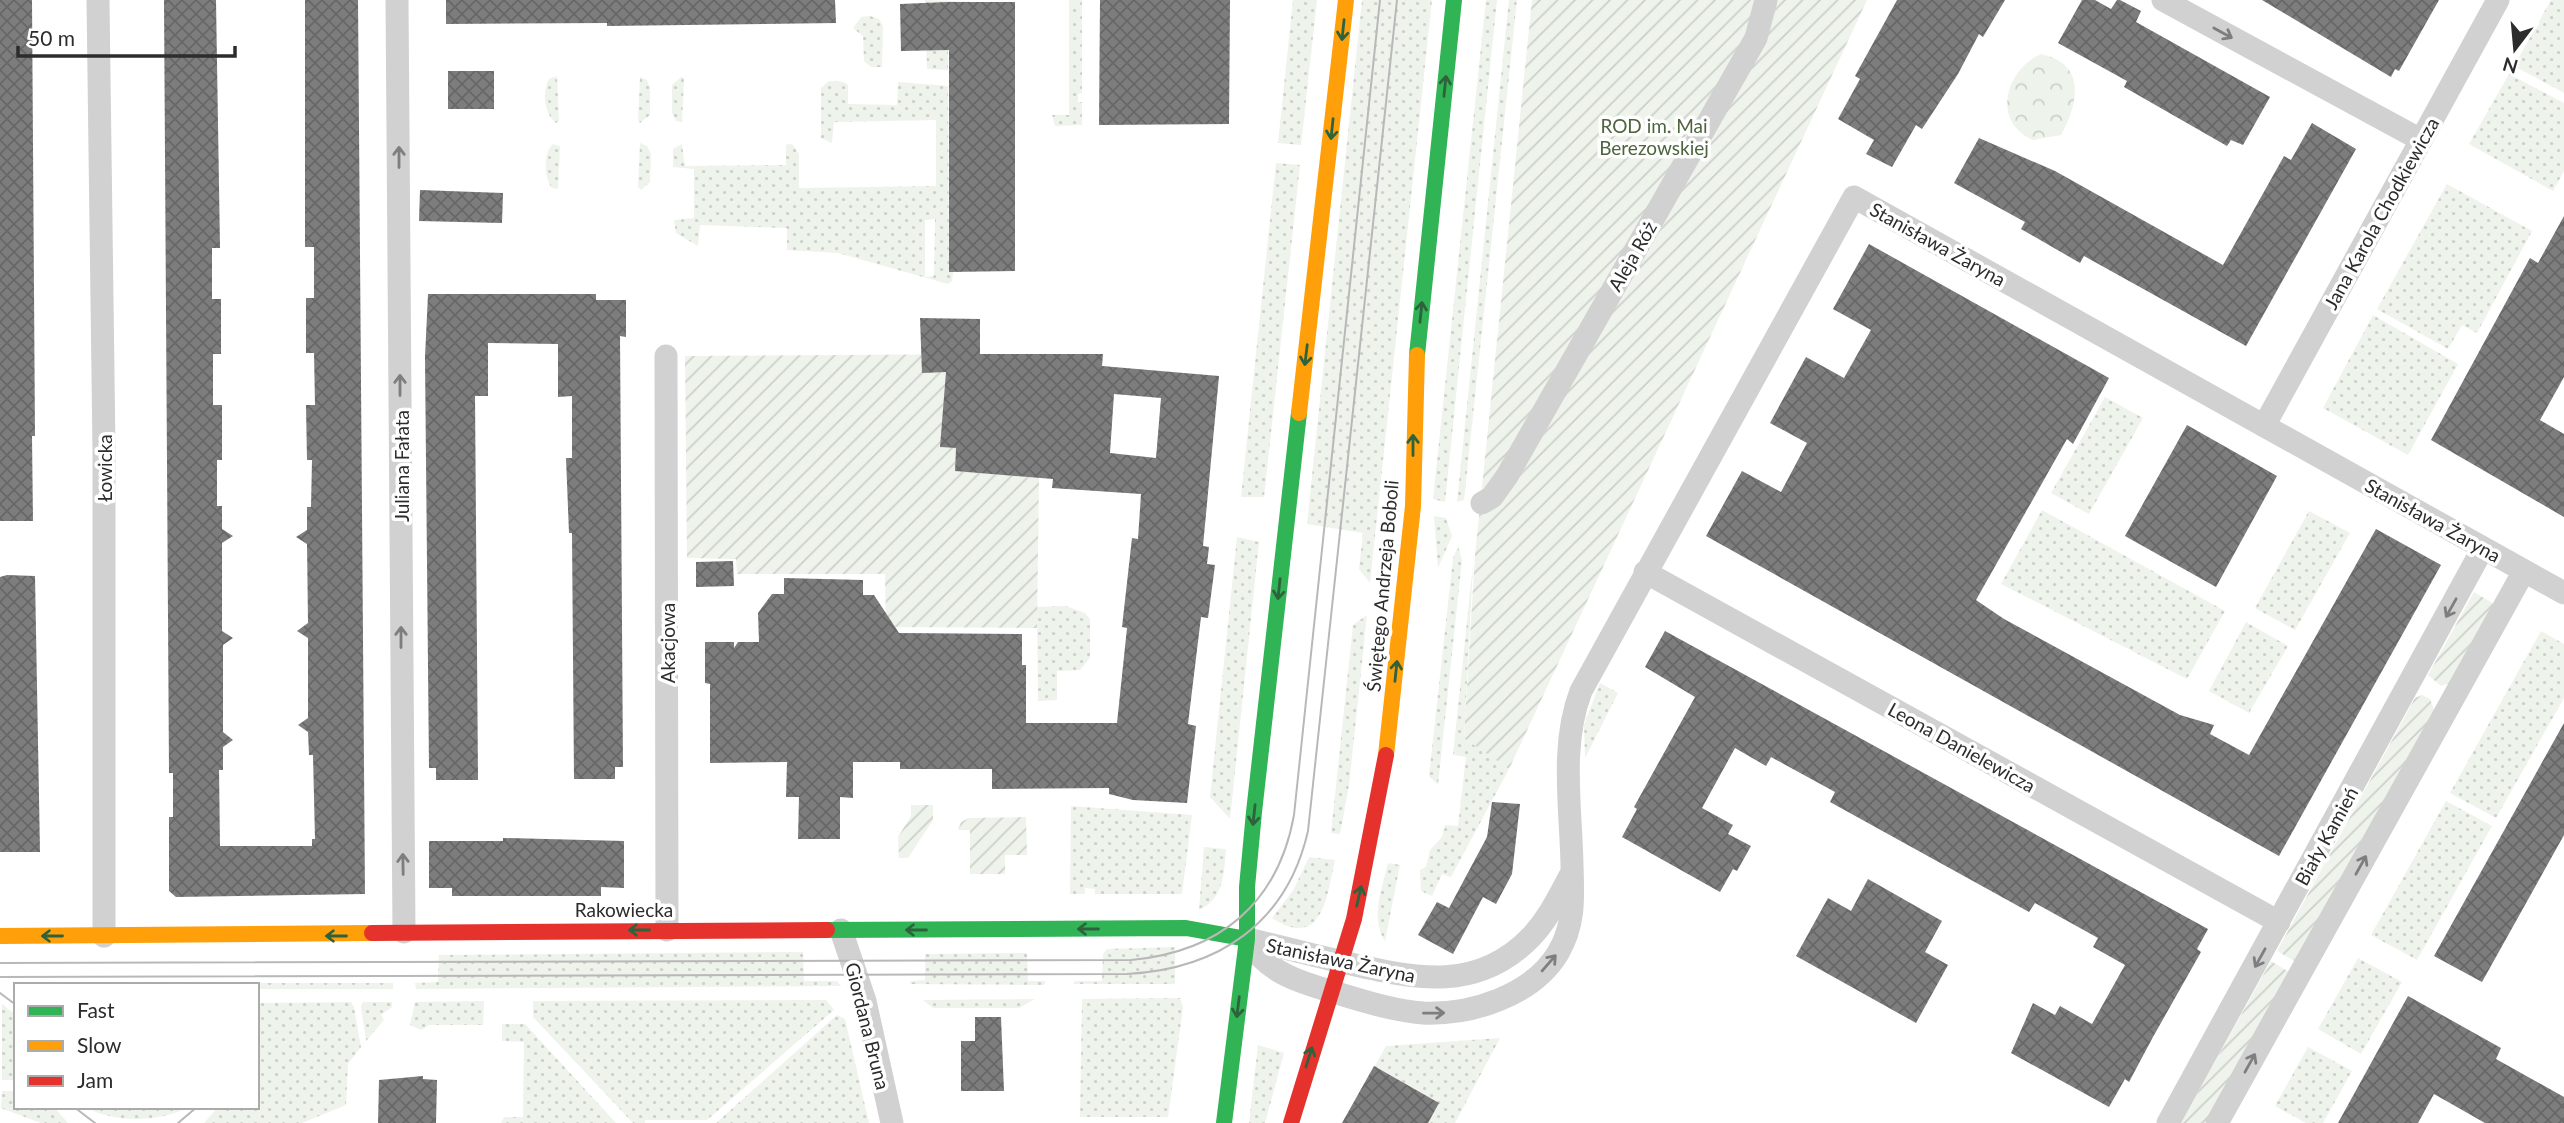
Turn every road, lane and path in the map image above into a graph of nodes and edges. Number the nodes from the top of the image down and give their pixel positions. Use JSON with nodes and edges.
{"nodes":[{"id":1,"x":98,"y":0,"type":"edge"},
{"id":2,"x":397,"y":0,"type":"edge"},
{"id":3,"x":1346,"y":0,"type":"edge"},
{"id":4,"x":1454,"y":0,"type":"edge"},
{"id":5,"x":1766,"y":0,"type":"edge"},
{"id":6,"x":2163,"y":0,"type":"edge"},
{"id":7,"x":2498,"y":0,"type":"edge"},
{"id":8,"x":2421,"y":140,"type":"junction"},
{"id":9,"x":666,"y":356,"type":"dead end"},
{"id":10,"x":2264,"y":426,"type":"junction"},
{"id":11,"x":1482,"y":503,"type":"dead end"},
{"id":12,"x":2483,"y":548,"type":"junction"},
{"id":13,"x":2524,"y":570,"type":"junction"},
{"id":14,"x":1645,"y":572,"type":"junction"},
{"id":15,"x":2564,"y":593,"type":"edge"},
{"id":16,"x":1573,"y":872,"type":"junction"},
{"id":17,"x":2279,"y":922,"type":"junction"},
{"id":18,"x":667,"y":930,"type":"junction"},
{"id":19,"x":841,"y":930,"type":"junction"},
{"id":20,"x":404,"y":932,"type":"junction"},
{"id":21,"x":0,"y":936,"type":"edge"},
{"id":22,"x":104,"y":936,"type":"junction"},
{"id":23,"x":1247,"y":939,"type":"junction"},
{"id":24,"x":1340,"y":961,"type":"junction"},
{"id":25,"x":1330,"y":991,"type":"junction"},
{"id":26,"x":892,"y":1123,"type":"edge"},
{"id":27,"x":1224,"y":1123,"type":"edge"},
{"id":28,"x":1291,"y":1123,"type":"edge"},
{"id":29,"x":2168,"y":1123,"type":"edge"},
{"id":30,"x":2217,"y":1123,"type":"edge"}],
"edges":[{"from":1,"to":22,"type":"street","name":"Łowicka"},
{"from":20,"to":2,"type":"street","name":"Juliana Fałata","one_way":true},
{"from":3,"to":23,"type":"main road","one_way":true},
{"from":24,"to":4,"type":"main road","name":"Świętego Andrzeja Boboli","one_way":true},
{"from":5,"to":11,"type":"street","name":"Aleja Róż"},
{"from":6,"to":8,"type":"street","one_way":true},
{"from":7,"to":8,"type":"street","name":"Jana Karola Chodkiewicza"},
{"from":8,"to":10,"type":"street","name":"Jana Karola Chodkiewicza"},
{"from":9,"to":18,"type":"street","name":"Akacjowa"},
{"from":10,"to":12,"type":"street","name":"Stanisława Żaryna"},
{"from":10,"to":14,"type":"street","name":"Stanisława Żaryna"},
{"from":12,"to":13,"type":"street","name":"Stanisława Żaryna"},
{"from":12,"to":17,"type":"street","name":"Biały Kamień","one_way":true},
{"from":13,"to":15,"type":"street","name":"Stanisława Żaryna"},
{"from":30,"to":13,"type":"street","one_way":true},
{"from":14,"to":16,"type":"street","name":"Stanisława Żaryna"},
{"from":14,"to":17,"type":"street","name":"Leona Danielewicza"},
{"from":16,"to":24,"type":"street","name":"Stanisława Żaryna"},
{"from":25,"to":16,"type":"street","name":"Stanisława Żaryna","one_way":true},
{"from":17,"to":29,"type":"street","name":"Biały Kamień","one_way":true},
{"from":18,"to":19,"type":"main road","name":"Rakowiecka"},
{"from":18,"to":20,"type":"main road","name":"Rakowiecka","one_way":true},
{"from":23,"to":19,"type":"main road","name":"Rakowiecka","one_way":true},
{"from":19,"to":26,"type":"street","name":"Giordana Bruna"},
{"from":20,"to":22,"type":"main road","name":"Rakowiecka","one_way":true},
{"from":22,"to":21,"type":"main road","name":"Rakowiecka","one_way":true},
{"from":23,"to":24,"type":"street","name":"Stanisława Żaryna"},
{"from":23,"to":25,"type":"street","name":"Stanisława Żaryna"},
{"from":23,"to":27,"type":"main road","one_way":true},
{"from":24,"to":25,"type":"main road","name":"Świętego Andrzeja Boboli"},
{"from":28,"to":25,"type":"main road","name":"Świętego Andrzeja Boboli","one_way":true}]}
